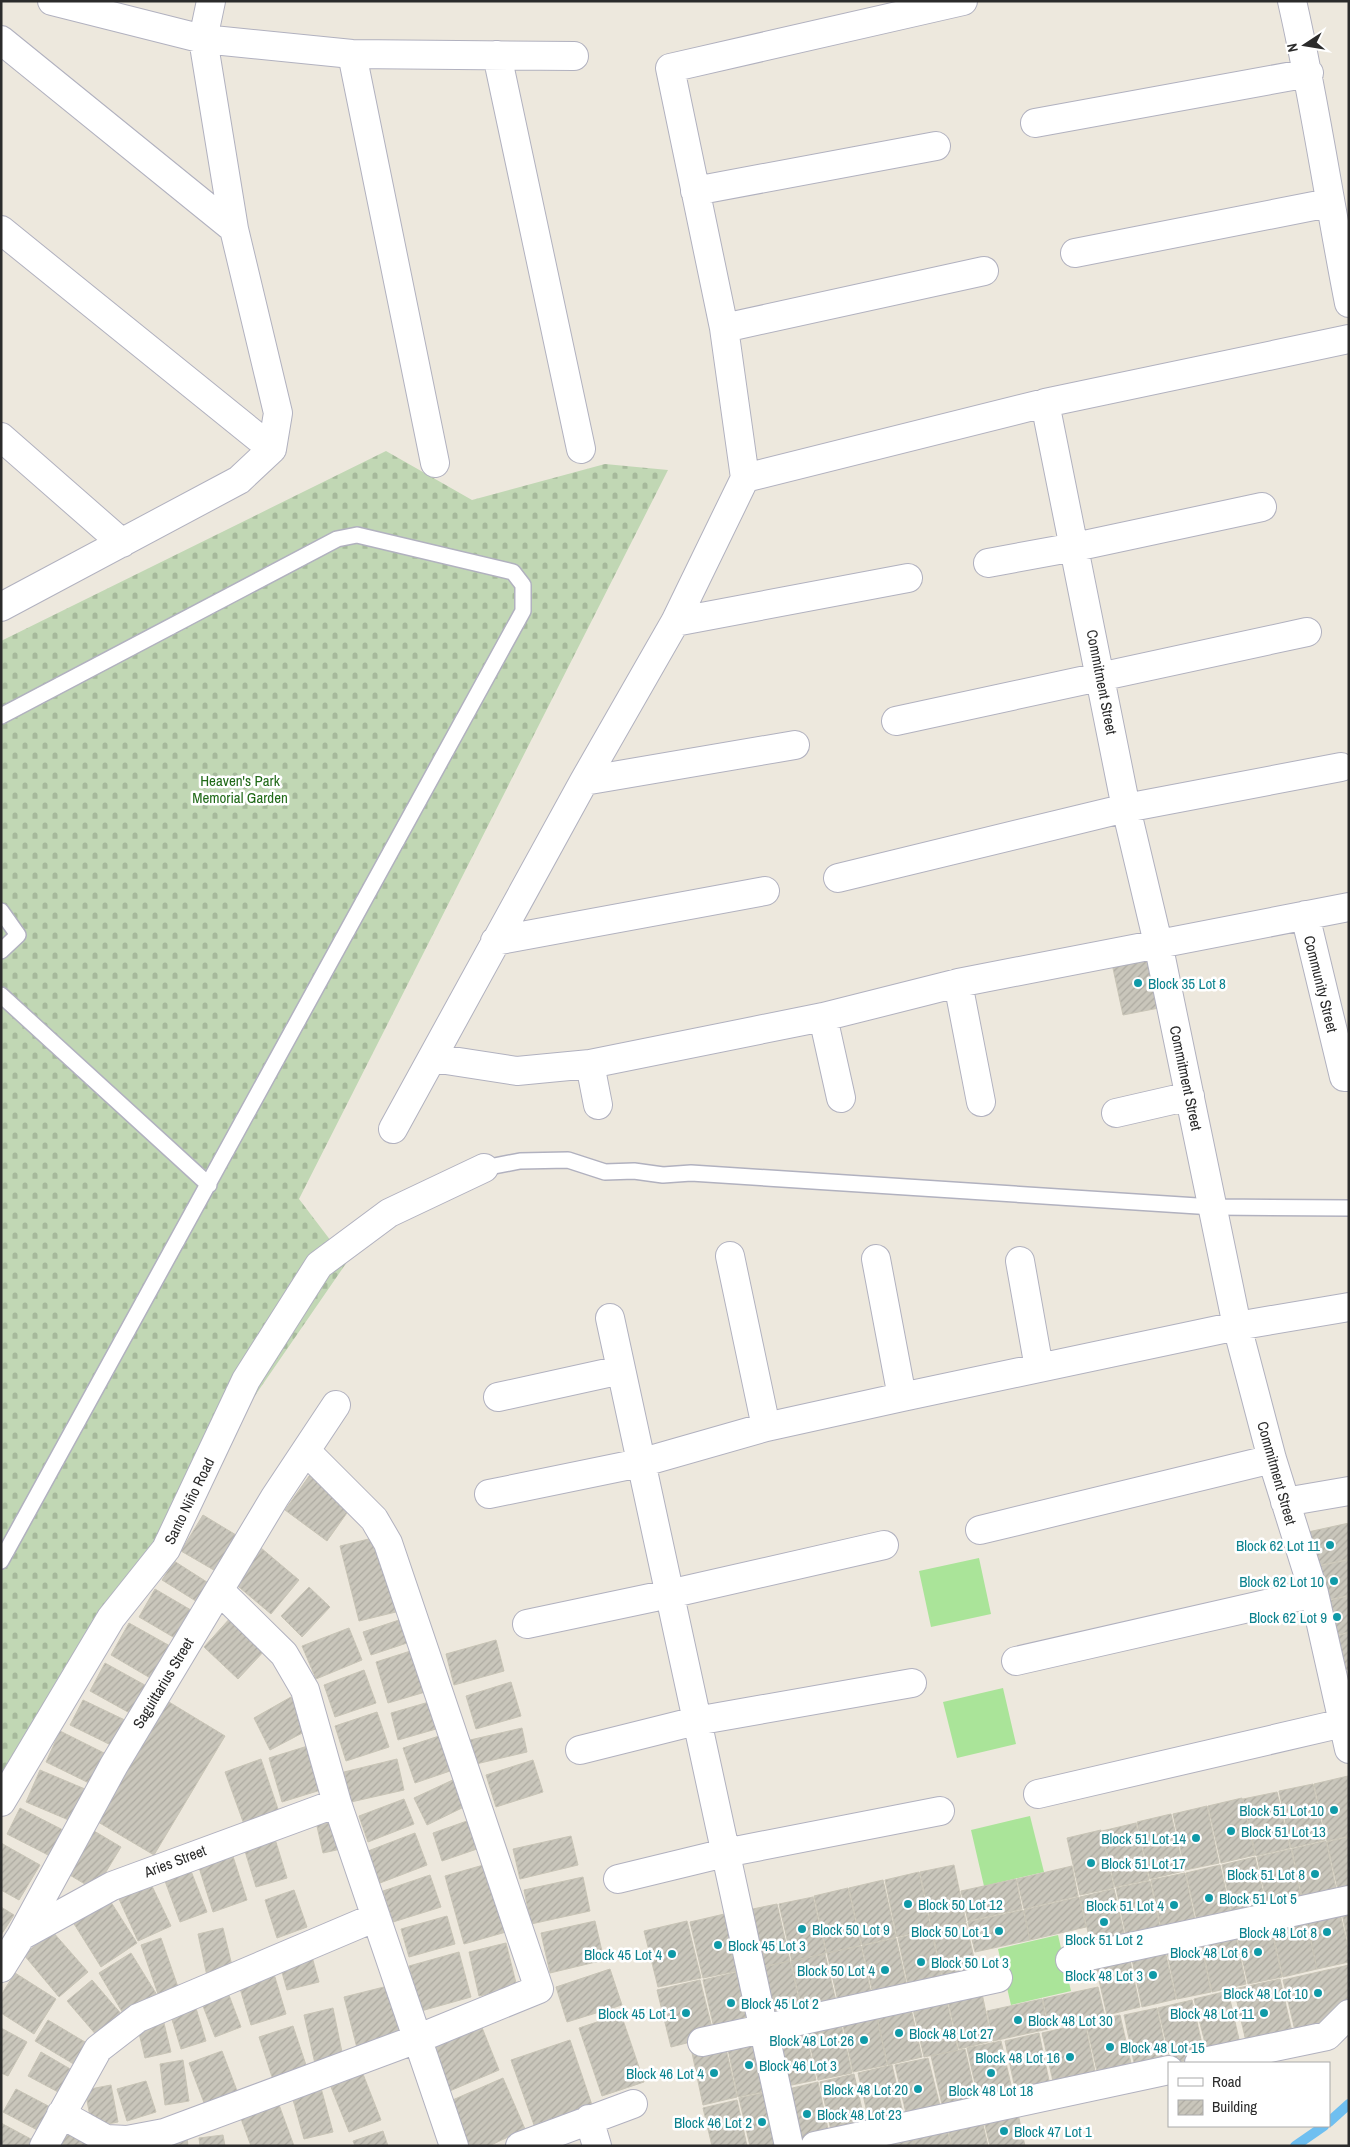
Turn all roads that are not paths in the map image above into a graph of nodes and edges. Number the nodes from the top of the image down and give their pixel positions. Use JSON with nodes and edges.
{"nodes":[{"id":1,"x":52,"y":1,"type":"edge"},
{"id":2,"x":210,"y":1,"type":"edge"},
{"id":3,"x":964,"y":1,"type":"edge"},
{"id":4,"x":1292,"y":1,"type":"edge"},
{"id":5,"x":203,"y":38,"type":"junction"},
{"id":6,"x":1,"y":40,"type":"edge"},
{"id":7,"x":352,"y":54,"type":"junction"},
{"id":8,"x":497,"y":54,"type":"junction"},
{"id":9,"x":574,"y":56,"type":"dead end"},
{"id":10,"x":1309,"y":73,"type":"junction"},
{"id":11,"x":1035,"y":123,"type":"dead end"},
{"id":12,"x":936,"y":146,"type":"dead end"},
{"id":13,"x":695,"y":191,"type":"junction"},
{"id":14,"x":1329,"y":203,"type":"junction"},
{"id":15,"x":234,"y":229,"type":"junction"},
{"id":16,"x":1,"y":230,"type":"edge"},
{"id":17,"x":1074,"y":253,"type":"dead end"},
{"id":18,"x":984,"y":271,"type":"dead end"},
{"id":19,"x":1349,"y":303,"type":"edge"},
{"id":20,"x":724,"y":328,"type":"junction"},
{"id":21,"x":1349,"y":339,"type":"edge"},
{"id":22,"x":1045,"y":403,"type":"junction"},
{"id":23,"x":1,"y":437,"type":"edge"},
{"id":24,"x":272,"y":448,"type":"junction"},
{"id":25,"x":581,"y":449,"type":"dead end"},
{"id":26,"x":435,"y":463,"type":"dead end"},
{"id":27,"x":745,"y":478,"type":"junction"},
{"id":28,"x":1262,"y":507,"type":"dead end"},
{"id":29,"x":122,"y":543,"type":"junction"},
{"id":30,"x":1075,"y":547,"type":"junction"},
{"id":31,"x":988,"y":563,"type":"dead end"},
{"id":32,"x":908,"y":578,"type":"dead end"},
{"id":33,"x":1,"y":607,"type":"edge"},
{"id":34,"x":675,"y":622,"type":"junction"},
{"id":35,"x":1307,"y":632,"type":"dead end"},
{"id":36,"x":1101,"y":676,"type":"junction"},
{"id":37,"x":1,"y":716,"type":"edge"},
{"id":38,"x":896,"y":721,"type":"dead end"},
{"id":39,"x":795,"y":744,"type":"dead end"},
{"id":40,"x":1341,"y":767,"type":"dead end"},
{"id":41,"x":584,"y":781,"type":"junction"},
{"id":42,"x":1126,"y":808,"type":"junction"},
{"id":43,"x":838,"y":878,"type":"dead end"},
{"id":44,"x":765,"y":891,"type":"dead end"},
{"id":45,"x":1349,"y":907,"type":"edge"},
{"id":46,"x":1,"y":911,"type":"edge"},
{"id":47,"x":1305,"y":915,"type":"junction"},
{"id":48,"x":495,"y":941,"type":"junction"},
{"id":49,"x":1158,"y":943,"type":"junction"},
{"id":50,"x":1,"y":951,"type":"edge"},
{"id":51,"x":958,"y":983,"type":"junction"},
{"id":52,"x":1,"y":995,"type":"edge"},
{"id":53,"x":823,"y":1017,"type":"junction"},
{"id":54,"x":433,"y":1058,"type":"junction"},
{"id":55,"x":590,"y":1064,"type":"junction"},
{"id":56,"x":1349,"y":1077,"type":"edge"},
{"id":57,"x":1190,"y":1096,"type":"junction"},
{"id":58,"x":841,"y":1098,"type":"dead end"},
{"id":59,"x":981,"y":1102,"type":"dead end"},
{"id":60,"x":598,"y":1105,"type":"dead end"},
{"id":61,"x":1116,"y":1113,"type":"dead end"},
{"id":62,"x":393,"y":1129,"type":"dead end"},
{"id":63,"x":484,"y":1168,"type":"joint"},
{"id":64,"x":209,"y":1185,"type":"junction"},
{"id":65,"x":1213,"y":1207,"type":"junction"},
{"id":66,"x":1349,"y":1208,"type":"edge"},
{"id":67,"x":730,"y":1256,"type":"dead end"},
{"id":68,"x":876,"y":1259,"type":"dead end"},
{"id":69,"x":1020,"y":1260,"type":"dead end"},
{"id":70,"x":1349,"y":1307,"type":"edge"},
{"id":71,"x":610,"y":1318,"type":"dead end"},
{"id":72,"x":1237,"y":1326,"type":"junction"},
{"id":73,"x":1039,"y":1368,"type":"junction"},
{"id":74,"x":621,"y":1370,"type":"junction"},
{"id":75,"x":498,"y":1397,"type":"dead end"},
{"id":76,"x":902,"y":1397,"type":"junction"},
{"id":77,"x":336,"y":1405,"type":"dead end"},
{"id":78,"x":766,"y":1427,"type":"junction"},
{"id":79,"x":307,"y":1452,"type":"junction"},
{"id":80,"x":1272,"y":1459,"type":"junction"},
{"id":81,"x":640,"y":1463,"type":"junction"},
{"id":82,"x":1349,"y":1491,"type":"edge"},
{"id":83,"x":489,"y":1494,"type":"dead end"},
{"id":84,"x":1285,"y":1502,"type":"junction"},
{"id":85,"x":980,"y":1530,"type":"dead end"},
{"id":86,"x":884,"y":1545,"type":"dead end"},
{"id":87,"x":1,"y":1561,"type":"edge"},
{"id":88,"x":219,"y":1590,"type":"junction"},
{"id":89,"x":1314,"y":1593,"type":"junction"},
{"id":90,"x":669,"y":1594,"type":"junction"},
{"id":91,"x":527,"y":1624,"type":"dead end"},
{"id":92,"x":1016,"y":1661,"type":"dead end"},
{"id":93,"x":912,"y":1683,"type":"dead end"},
{"id":94,"x":696,"y":1721,"type":"junction"},
{"id":95,"x":1346,"y":1736,"type":"edge"},
{"id":96,"x":580,"y":1750,"type":"dead end"},
{"id":97,"x":1038,"y":1794,"type":"dead end"},
{"id":98,"x":1,"y":1802,"type":"edge"},
{"id":99,"x":337,"y":1803,"type":"junction"},
{"id":100,"x":940,"y":1811,"type":"dead end"},
{"id":101,"x":725,"y":1853,"type":"junction"},
{"id":102,"x":618,"y":1878,"type":"dead end"},
{"id":103,"x":1349,"y":1900,"type":"edge"},
{"id":104,"x":376,"y":1917,"type":"junction"},
{"id":105,"x":21,"y":1936,"type":"junction"},
{"id":106,"x":1070,"y":1960,"type":"dead end"},
{"id":107,"x":1,"y":1968,"type":"edge"},
{"id":108,"x":998,"y":1978,"type":"dead end"},
{"id":109,"x":1349,"y":2014,"type":"edge"},
{"id":110,"x":763,"y":2028,"type":"junction"},
{"id":111,"x":417,"y":2039,"type":"junction"},
{"id":112,"x":702,"y":2042,"type":"dead end"},
{"id":113,"x":1204,"y":2062,"type":"edge"},
{"id":114,"x":1168,"y":2070,"type":"edge"},
{"id":115,"x":633,"y":2104,"type":"dead end"},
{"id":116,"x":61,"y":2114,"type":"junction"},
{"id":117,"x":589,"y":2119,"type":"junction"},
{"id":118,"x":44,"y":2146,"type":"edge"},
{"id":119,"x":454,"y":2146,"type":"edge"},
{"id":120,"x":520,"y":2146,"type":"edge"},
{"id":121,"x":597,"y":2146,"type":"edge"},
{"id":122,"x":790,"y":2146,"type":"edge"},
{"id":123,"x":815,"y":2146,"type":"edge"}],
"edges":[{"from":1,"to":5,"type":"street"},
{"from":2,"to":5,"type":"street"},
{"from":3,"to":13,"type":"street"},
{"from":4,"to":10,"type":"street"},
{"from":5,"to":7,"type":"street"},
{"from":5,"to":15,"type":"street"},
{"from":6,"to":15,"type":"street"},
{"from":7,"to":8,"type":"street"},
{"from":7,"to":26,"type":"street"},
{"from":8,"to":9,"type":"street"},
{"from":8,"to":25,"type":"street"},
{"from":10,"to":11,"type":"street"},
{"from":10,"to":14,"type":"street"},
{"from":12,"to":13,"type":"street"},
{"from":13,"to":20,"type":"street"},
{"from":14,"to":17,"type":"street"},
{"from":14,"to":19,"type":"street"},
{"from":15,"to":24,"type":"street"},
{"from":16,"to":24,"type":"street"},
{"from":18,"to":20,"type":"street"},
{"from":20,"to":27,"type":"street"},
{"from":21,"to":22,"type":"street"},
{"from":22,"to":27,"type":"street"},
{"from":22,"to":30,"type":"street","name":"Commitment Street"},
{"from":23,"to":29,"type":"street"},
{"from":24,"to":29,"type":"street"},
{"from":27,"to":34,"type":"street"},
{"from":28,"to":30,"type":"street"},
{"from":29,"to":33,"type":"street"},
{"from":30,"to":31,"type":"street"},
{"from":30,"to":36,"type":"street","name":"Commitment Street"},
{"from":32,"to":34,"type":"street"},
{"from":34,"to":41,"type":"street"},
{"from":35,"to":36,"type":"street"},
{"from":36,"to":38,"type":"street"},
{"from":36,"to":42,"type":"street","name":"Commitment Street"},
{"from":37,"to":64,"type":"lane"},
{"from":39,"to":41,"type":"street"},
{"from":40,"to":42,"type":"street"},
{"from":41,"to":48,"type":"street"},
{"from":42,"to":43,"type":"street"},
{"from":42,"to":49,"type":"street","name":"Commitment Street"},
{"from":44,"to":48,"type":"street"},
{"from":45,"to":47,"type":"street"},
{"from":46,"to":50,"type":"lane"},
{"from":47,"to":49,"type":"street"},
{"from":47,"to":56,"type":"street","name":"Community Street"},
{"from":48,"to":54,"type":"street"},
{"from":49,"to":51,"type":"street"},
{"from":49,"to":57,"type":"street","name":"Commitment Street"},
{"from":51,"to":53,"type":"street"},
{"from":51,"to":59,"type":"street"},
{"from":52,"to":64,"type":"lane"},
{"from":53,"to":55,"type":"street"},
{"from":53,"to":58,"type":"street"},
{"from":54,"to":55,"type":"street"},
{"from":54,"to":62,"type":"street"},
{"from":55,"to":60,"type":"street"},
{"from":57,"to":61,"type":"street"},
{"from":57,"to":65,"type":"street","name":"Commitment Street"},
{"from":63,"to":65,"type":"lane"},
{"from":63,"to":98,"type":"street","name":"Santo Niño Road"},
{"from":64,"to":87,"type":"lane"},
{"from":65,"to":66,"type":"lane"},
{"from":65,"to":72,"type":"street","name":"Commitment Street"},
{"from":67,"to":78,"type":"street"},
{"from":68,"to":76,"type":"street"},
{"from":69,"to":73,"type":"street"},
{"from":70,"to":72,"type":"street"},
{"from":71,"to":74,"type":"street"},
{"from":72,"to":73,"type":"street"},
{"from":72,"to":80,"type":"street","name":"Commitment Street"},
{"from":73,"to":76,"type":"street"},
{"from":74,"to":75,"type":"street"},
{"from":74,"to":81,"type":"street"},
{"from":76,"to":78,"type":"street"},
{"from":77,"to":79,"type":"street","name":"Saguittarius Street"},
{"from":78,"to":81,"type":"street"},
{"from":79,"to":88,"type":"street","name":"Saguittarius Street"},
{"from":79,"to":111,"type":"street"},
{"from":80,"to":84,"type":"street","name":"Commitment Street"},
{"from":80,"to":85,"type":"street"},
{"from":81,"to":83,"type":"street"},
{"from":81,"to":90,"type":"street"},
{"from":82,"to":84,"type":"street"},
{"from":84,"to":89,"type":"street","name":"Commitment Street"},
{"from":86,"to":90,"type":"street"},
{"from":88,"to":99,"type":"street"},
{"from":88,"to":105,"type":"street","name":"Saguittarius Street"},
{"from":89,"to":92,"type":"street"},
{"from":89,"to":95,"type":"street","name":"Commitment Street"},
{"from":90,"to":91,"type":"street"},
{"from":90,"to":94,"type":"street"},
{"from":93,"to":94,"type":"street"},
{"from":94,"to":96,"type":"street"},
{"from":94,"to":101,"type":"street"},
{"from":95,"to":97,"type":"street"},
{"from":99,"to":104,"type":"street"},
{"from":99,"to":105,"type":"street","name":"Aries Street"},
{"from":100,"to":101,"type":"street"},
{"from":101,"to":102,"type":"street"},
{"from":101,"to":110,"type":"street"},
{"from":103,"to":106,"type":"street"},
{"from":104,"to":111,"type":"street"},
{"from":104,"to":116,"type":"street"},
{"from":105,"to":107,"type":"street","name":"Saguittarius Street"},
{"from":108,"to":110,"type":"street"},
{"from":109,"to":113,"type":"street"},
{"from":110,"to":112,"type":"street"},
{"from":110,"to":122,"type":"street"},
{"from":111,"to":116,"type":"street"},
{"from":111,"to":119,"type":"street"},
{"from":114,"to":123,"type":"street"},
{"from":115,"to":117,"type":"street"},
{"from":116,"to":118,"type":"street"},
{"from":117,"to":120,"type":"street"},
{"from":117,"to":121,"type":"street"}]}
